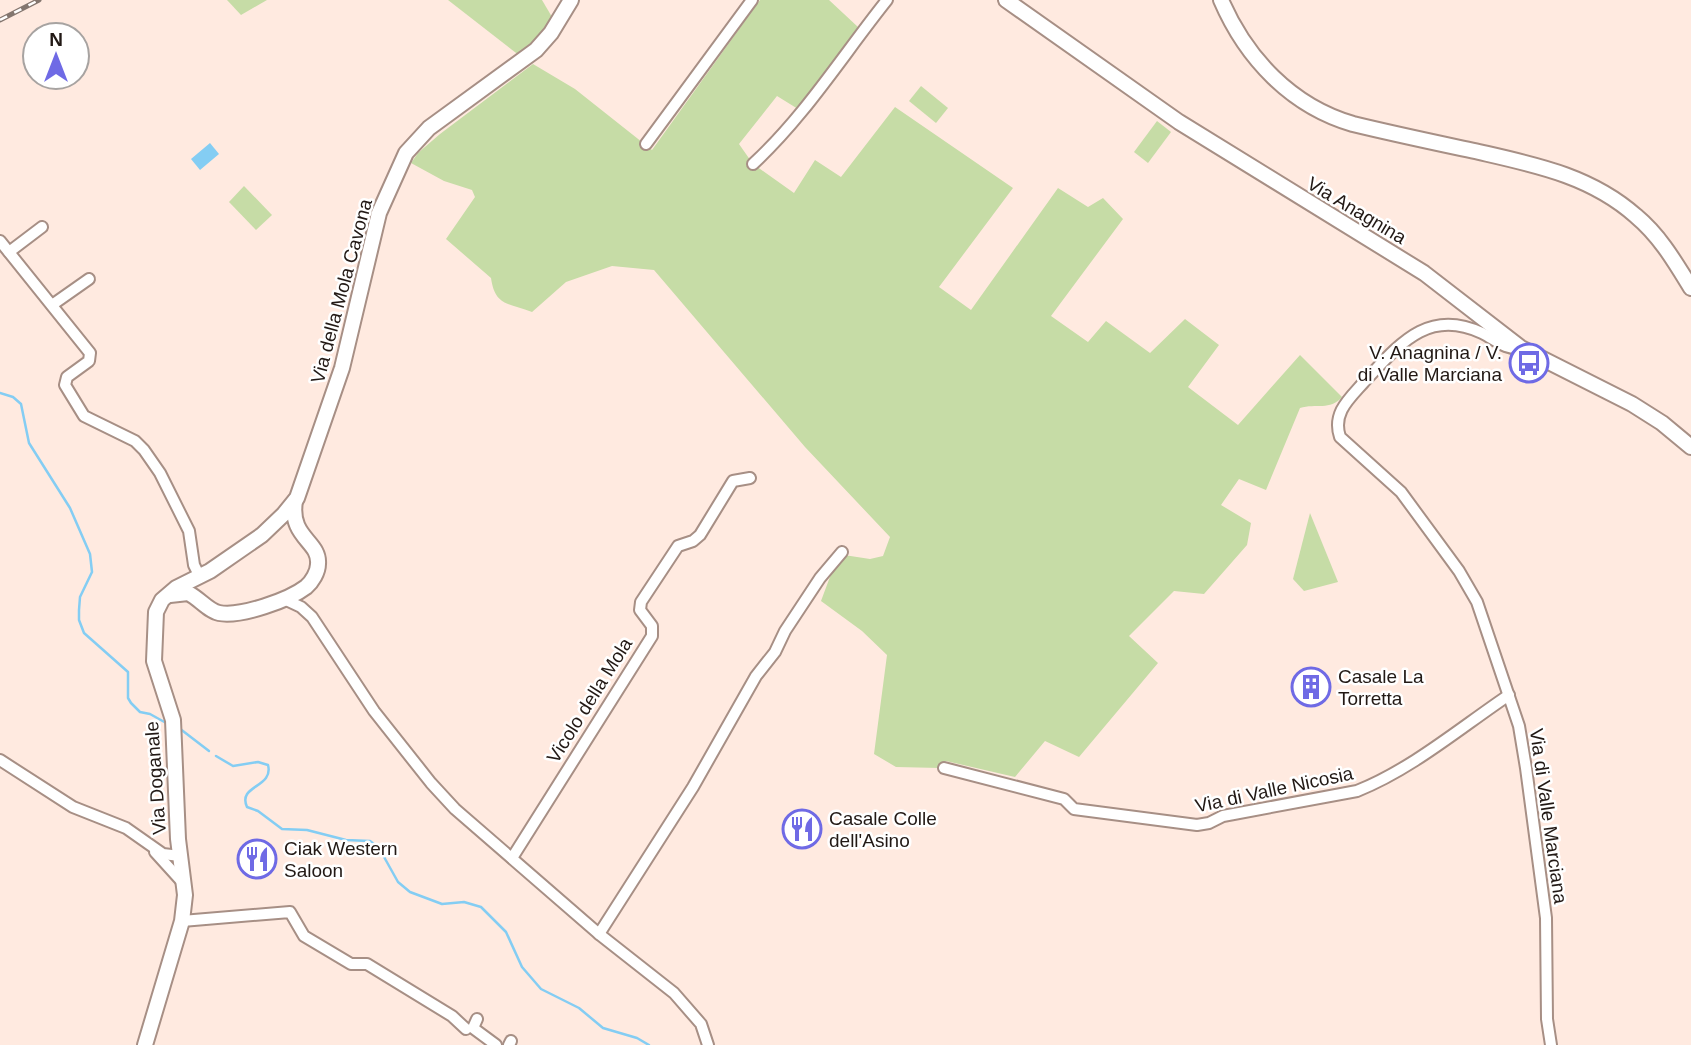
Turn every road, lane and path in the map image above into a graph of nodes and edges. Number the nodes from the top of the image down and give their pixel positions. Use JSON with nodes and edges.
{"nodes":[{"id":1,"x":571,"y":0,"type":"edge"},
{"id":2,"x":752,"y":0,"type":"edge"},
{"id":3,"x":887,"y":0,"type":"edge"},
{"id":4,"x":1006,"y":0,"type":"edge"},
{"id":5,"x":1221,"y":0,"type":"edge"},
{"id":6,"x":646,"y":144,"type":"dead end"},
{"id":7,"x":753,"y":164,"type":"dead end"},
{"id":8,"x":42,"y":228,"type":"dead end"},
{"id":9,"x":0,"y":241,"type":"edge"},
{"id":10,"x":9,"y":252,"type":"junction"},
{"id":11,"x":89,"y":279,"type":"dead end"},
{"id":12,"x":1691,"y":289,"type":"edge"},
{"id":13,"x":52,"y":306,"type":"junction"},
{"id":14,"x":1521,"y":348,"type":"junction"},
{"id":15,"x":1691,"y":447,"type":"edge"},
{"id":16,"x":750,"y":478,"type":"dead end"},
{"id":17,"x":296,"y":500,"type":"junction"},
{"id":18,"x":300,"y":534,"type":"junction"},
{"id":19,"x":262,"y":535,"type":"junction"},
{"id":20,"x":842,"y":552,"type":"dead end"},
{"id":21,"x":205,"y":573,"type":"junction"},
{"id":22,"x":310,"y":583,"type":"junction"},
{"id":23,"x":166,"y":597,"type":"junction"},
{"id":24,"x":284,"y":599,"type":"junction"},
{"id":25,"x":203,"y":603,"type":"junction"},
{"id":26,"x":312,"y":617,"type":"junction"},
{"id":27,"x":1509,"y":695,"type":"junction"},
{"id":28,"x":0,"y":760,"type":"edge"},
{"id":29,"x":944,"y":768,"type":"dead end"},
{"id":30,"x":146,"y":842,"type":"junction"},
{"id":31,"x":180,"y":856,"type":"junction"},
{"id":32,"x":512,"y":859,"type":"junction"},
{"id":33,"x":185,"y":884,"type":"junction"},
{"id":34,"x":182,"y":921,"type":"junction"},
{"id":35,"x":599,"y":934,"type":"junction"},
{"id":36,"x":477,"y":1019,"type":"dead end"},
{"id":37,"x":466,"y":1029,"type":"dead end"},
{"id":38,"x":145,"y":1045,"type":"edge"},
{"id":39,"x":496,"y":1045,"type":"edge"},
{"id":40,"x":708,"y":1045,"type":"edge"},
{"id":41,"x":1551,"y":1045,"type":"edge"}],
"edges":[{"from":1,"to":17,"type":"main road","name":"Via della Mola Cavona"},
{"from":2,"to":6,"type":"street"},
{"from":3,"to":7,"type":"street"},
{"from":4,"to":14,"type":"main road","name":"Via Anagnina"},
{"from":5,"to":12,"type":"main road"},
{"from":8,"to":10,"type":"street"},
{"from":9,"to":10,"type":"street"},
{"from":10,"to":13,"type":"street"},
{"from":11,"to":13,"type":"street"},
{"from":13,"to":21,"type":"street"},
{"from":14,"to":15,"type":"main road","name":"Via Anagnina"},
{"from":14,"to":27,"type":"street","name":"Via di Valle Marciana"},
{"from":16,"to":32,"type":"street","name":"Vicolo della Mola"},
{"from":17,"to":18,"type":"main road"},
{"from":17,"to":19,"type":"main road","name":"Via della Mola Cavona"},
{"from":18,"to":19,"type":"main road"},
{"from":18,"to":22,"type":"main road"},
{"from":19,"to":21,"type":"main road","name":"Via della Mola Cavona"},
{"from":20,"to":35,"type":"street"},
{"from":21,"to":23,"type":"main road","name":"Via della Mola Cavona"},
{"from":21,"to":25,"type":"main road"},
{"from":22,"to":24,"type":"main road"},
{"from":22,"to":26,"type":"street"},
{"from":23,"to":25,"type":"main road"},
{"from":23,"to":31,"type":"main road","name":"Via Doganale"},
{"from":24,"to":25,"type":"main road"},
{"from":24,"to":26,"type":"street"},
{"from":26,"to":32,"type":"street"},
{"from":27,"to":29,"type":"street","name":"Via di Valle Nicosia"},
{"from":27,"to":41,"type":"street","name":"Via di Valle Marciana"},
{"from":28,"to":30,"type":"street"},
{"from":30,"to":31,"type":"street"},
{"from":30,"to":33,"type":"street"},
{"from":31,"to":33,"type":"main road","name":"Via Doganale"},
{"from":32,"to":35,"type":"street"},
{"from":33,"to":34,"type":"main road","name":"Via Doganale"},
{"from":34,"to":37,"type":"street"},
{"from":34,"to":38,"type":"main road","name":"Via Doganale"},
{"from":35,"to":40,"type":"street"},
{"from":36,"to":39,"type":"street"}]}
